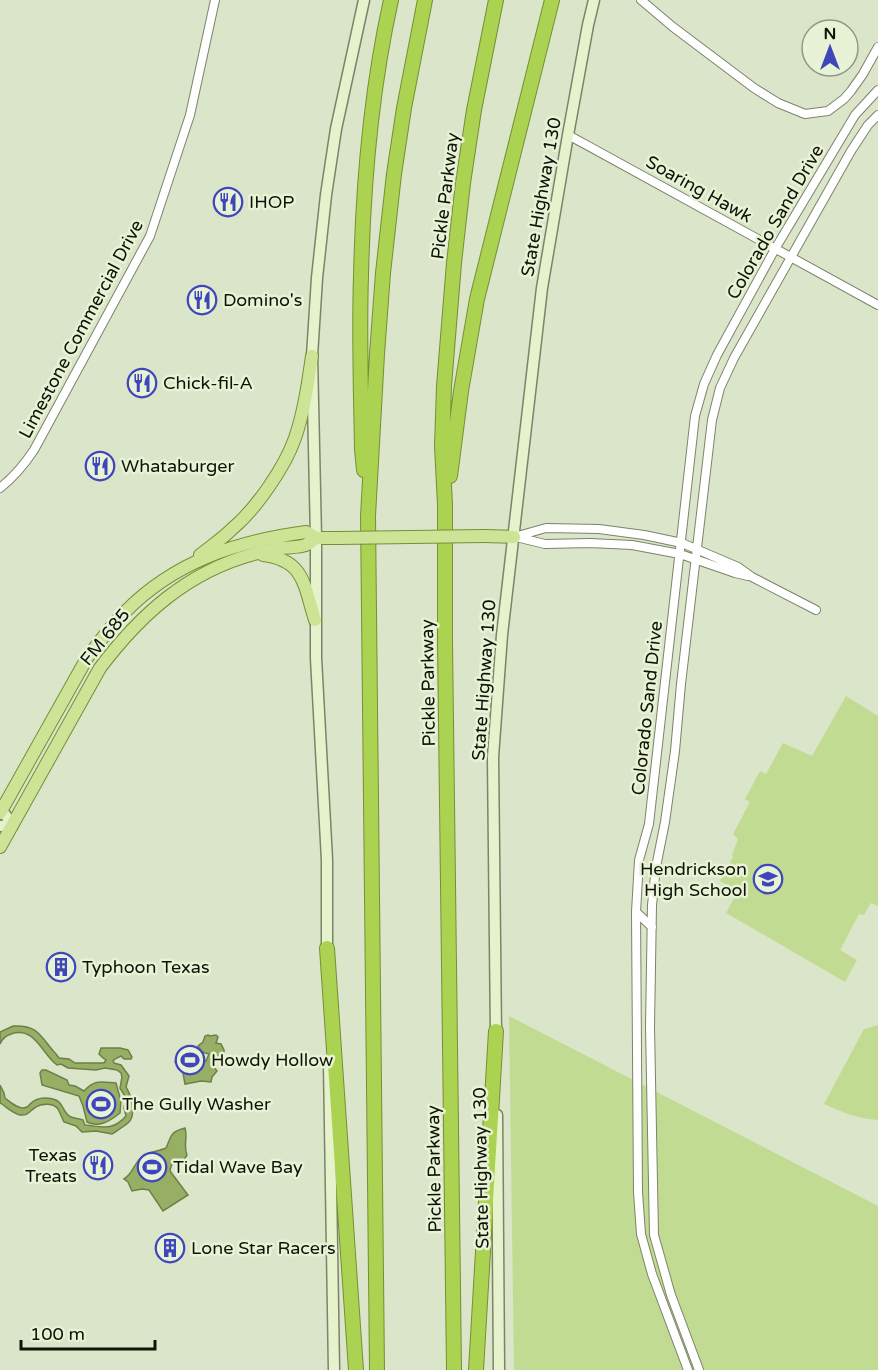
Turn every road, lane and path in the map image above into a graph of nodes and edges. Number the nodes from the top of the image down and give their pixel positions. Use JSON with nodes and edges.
{"nodes":[{"id":1,"x":215,"y":0,"type":"edge"},
{"id":2,"x":364,"y":0,"type":"edge"},
{"id":3,"x":391,"y":0,"type":"edge"},
{"id":4,"x":425,"y":0,"type":"edge"},
{"id":5,"x":496,"y":0,"type":"edge"},
{"id":6,"x":552,"y":0,"type":"edge"},
{"id":7,"x":594,"y":0,"type":"edge"},
{"id":8,"x":641,"y":0,"type":"edge"},
{"id":9,"x":878,"y":47,"type":"edge"},
{"id":10,"x":878,"y":90,"type":"edge"},
{"id":11,"x":878,"y":115,"type":"edge"},
{"id":12,"x":568,"y":135,"type":"junction"},
{"id":13,"x":775,"y":249,"type":"junction"},
{"id":14,"x":790,"y":257,"type":"junction"},
{"id":15,"x":878,"y":305,"type":"edge"},
{"id":16,"x":312,"y":356,"type":"junction"},
{"id":17,"x":0,"y":488,"type":"edge"},
{"id":18,"x":445,"y":505,"type":"junction"},
{"id":19,"x":369,"y":516,"type":"junction"},
{"id":20,"x":514,"y":537,"type":"junction"},
{"id":21,"x":316,"y":538,"type":"junction"},
{"id":22,"x":681,"y":543,"type":"junction"},
{"id":23,"x":253,"y":554,"type":"junction"},
{"id":24,"x":680,"y":554,"type":"junction"},
{"id":25,"x":696,"y":555,"type":"junction"},
{"id":26,"x":184,"y":567,"type":"junction"},
{"id":27,"x":816,"y":610,"type":"dead end"},
{"id":28,"x":315,"y":620,"type":"junction"},
{"id":29,"x":1,"y":810,"type":"edge"},
{"id":30,"x":6,"y":826,"type":"edge"},
{"id":31,"x":0,"y":847,"type":"edge"},
{"id":32,"x":636,"y":912,"type":"junction"},
{"id":33,"x":652,"y":927,"type":"junction"},
{"id":34,"x":327,"y":948,"type":"junction"},
{"id":35,"x":496,"y":1030,"type":"junction"},
{"id":36,"x":334,"y":1370,"type":"edge"},
{"id":37,"x":356,"y":1370,"type":"edge"},
{"id":38,"x":377,"y":1370,"type":"edge"},
{"id":39,"x":454,"y":1370,"type":"edge"},
{"id":40,"x":476,"y":1370,"type":"edge"},
{"id":41,"x":500,"y":1370,"type":"edge"},
{"id":42,"x":688,"y":1370,"type":"edge"},
{"id":43,"x":699,"y":1370,"type":"edge"}],
"edges":[{"from":1,"to":17,"type":"street","name":"Limestone Commercial Drive"},
{"from":2,"to":16,"type":"main road","number":"FM 685"},
{"from":3,"to":19,"type":"highway"},
{"from":4,"to":19,"type":"highway"},
{"from":5,"to":18,"type":"highway","name":"Pickle Parkway"},
{"from":6,"to":18,"type":"highway"},
{"from":7,"to":12,"type":"main road","name":"State Highway 130"},
{"from":8,"to":9,"type":"street"},
{"from":10,"to":13,"type":"street","name":"Colorado Sand Drive"},
{"from":11,"to":14,"type":"street","name":"Colorado Sand Drive"},
{"from":12,"to":13,"type":"street","name":"Soaring Hawk"},
{"from":12,"to":20,"type":"main road","name":"State Highway 130"},
{"from":13,"to":14,"type":"street","name":"Soaring Hawk"},
{"from":13,"to":22,"type":"street","name":"Colorado Sand Drive"},
{"from":14,"to":15,"type":"street","name":"Soaring Hawk"},
{"from":14,"to":25,"type":"street","name":"Colorado Sand Drive"},
{"from":16,"to":21,"type":"main road"},
{"from":16,"to":26,"type":"main road","number":"FM 685"},
{"from":18,"to":39,"type":"highway","name":"Pickle Parkway"},
{"from":19,"to":38,"type":"highway"},
{"from":20,"to":21,"type":"main road","name":"FM 685","number":"FM 685","bridge":true},
{"from":20,"to":22,"type":"street"},
{"from":20,"to":24,"type":"street"},
{"from":20,"to":35,"type":"main road","name":"State Highway 130"},
{"from":21,"to":23,"type":"main road","name":"FM 685","number":"FM 685"},
{"from":21,"to":26,"type":"main road","name":"FM 685"},
{"from":21,"to":28,"type":"main road"},
{"from":22,"to":24,"type":"street","name":"Colorado Sand Drive"},
{"from":22,"to":25,"type":"street"},
{"from":23,"to":28,"type":"main road"},
{"from":23,"to":30,"type":"main road","name":"FM 685","number":"FM 685"},
{"from":24,"to":25,"type":"street"},
{"from":24,"to":32,"type":"street","name":"Colorado Sand Drive"},
{"from":25,"to":27,"type":"street"},
{"from":25,"to":33,"type":"street","name":"Colorado Sand Drive"},
{"from":26,"to":29,"type":"main road","name":"FM 685","number":"FM 685"},
{"from":28,"to":34,"type":"main road"},
{"from":29,"to":30,"type":"main road"},
{"from":30,"to":31,"type":"main road","name":"FM 685","number":"FM 685"},
{"from":32,"to":33,"type":"street"},
{"from":32,"to":42,"type":"street","name":"Colorado Sand Drive"},
{"from":33,"to":43,"type":"street","name":"Colorado Sand Drive"},
{"from":34,"to":36,"type":"main road"},
{"from":34,"to":37,"type":"highway"},
{"from":35,"to":40,"type":"highway"},
{"from":35,"to":41,"type":"main road","name":"State Highway 130"}]}
